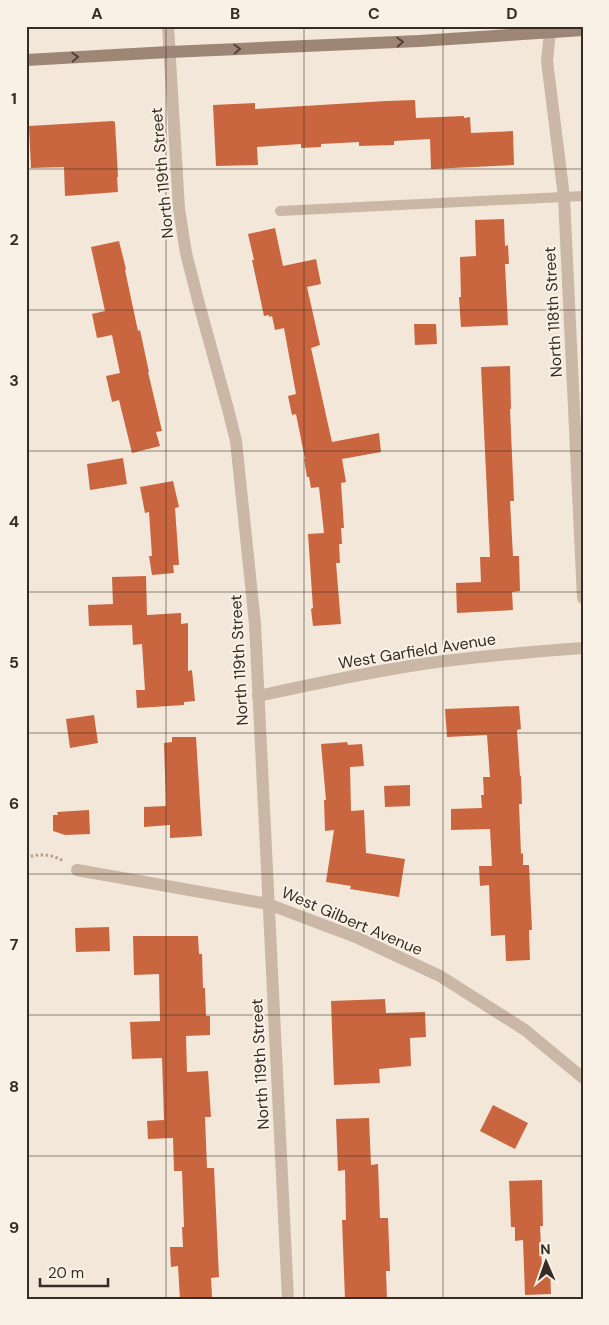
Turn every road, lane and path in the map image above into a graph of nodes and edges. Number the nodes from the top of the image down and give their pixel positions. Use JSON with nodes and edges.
{"nodes":[{"id":1,"x":168,"y":26,"type":"edge"},
{"id":2,"x":550,"y":29,"type":"edge"},
{"id":3,"x":583,"y":30,"type":"edge"},
{"id":4,"x":169,"y":52,"type":"junction"},
{"id":5,"x":26,"y":60,"type":"edge"},
{"id":6,"x":583,"y":196,"type":"edge"},
{"id":7,"x":564,"y":197,"type":"junction"},
{"id":8,"x":280,"y":211,"type":"dead end"},
{"id":9,"x":583,"y":598,"type":"edge"},
{"id":10,"x":583,"y":648,"type":"edge"},
{"id":11,"x":258,"y":696,"type":"junction"},
{"id":12,"x":26,"y":858,"type":"edge"},
{"id":13,"x":77,"y":870,"type":"joint"},
{"id":14,"x":268,"y":904,"type":"junction"},
{"id":15,"x":583,"y":1078,"type":"edge"},
{"id":16,"x":288,"y":1299,"type":"edge"}],
"edges":[{"from":1,"to":4,"type":"street","name":"North 119th Street"},
{"from":2,"to":3,"type":"main road"},
{"from":4,"to":2,"type":"main road","one_way":true},
{"from":2,"to":7,"type":"street","name":"North 118th Street"},
{"from":5,"to":4,"type":"main road","one_way":true},
{"from":4,"to":11,"type":"street","name":"North 119th Street"},
{"from":6,"to":7,"type":"lane"},
{"from":7,"to":8,"type":"lane"},
{"from":7,"to":9,"type":"street","name":"North 118th Street"},
{"from":10,"to":11,"type":"street","name":"West Garfield Avenue"},
{"from":11,"to":14,"type":"street","name":"North 119th Street"},
{"from":12,"to":13,"type":"path"},
{"from":13,"to":14,"type":"street","name":"West Gilbert Avenue"},
{"from":14,"to":15,"type":"street","name":"West Gilbert Avenue"},
{"from":14,"to":16,"type":"street","name":"North 119th Street"}]}
